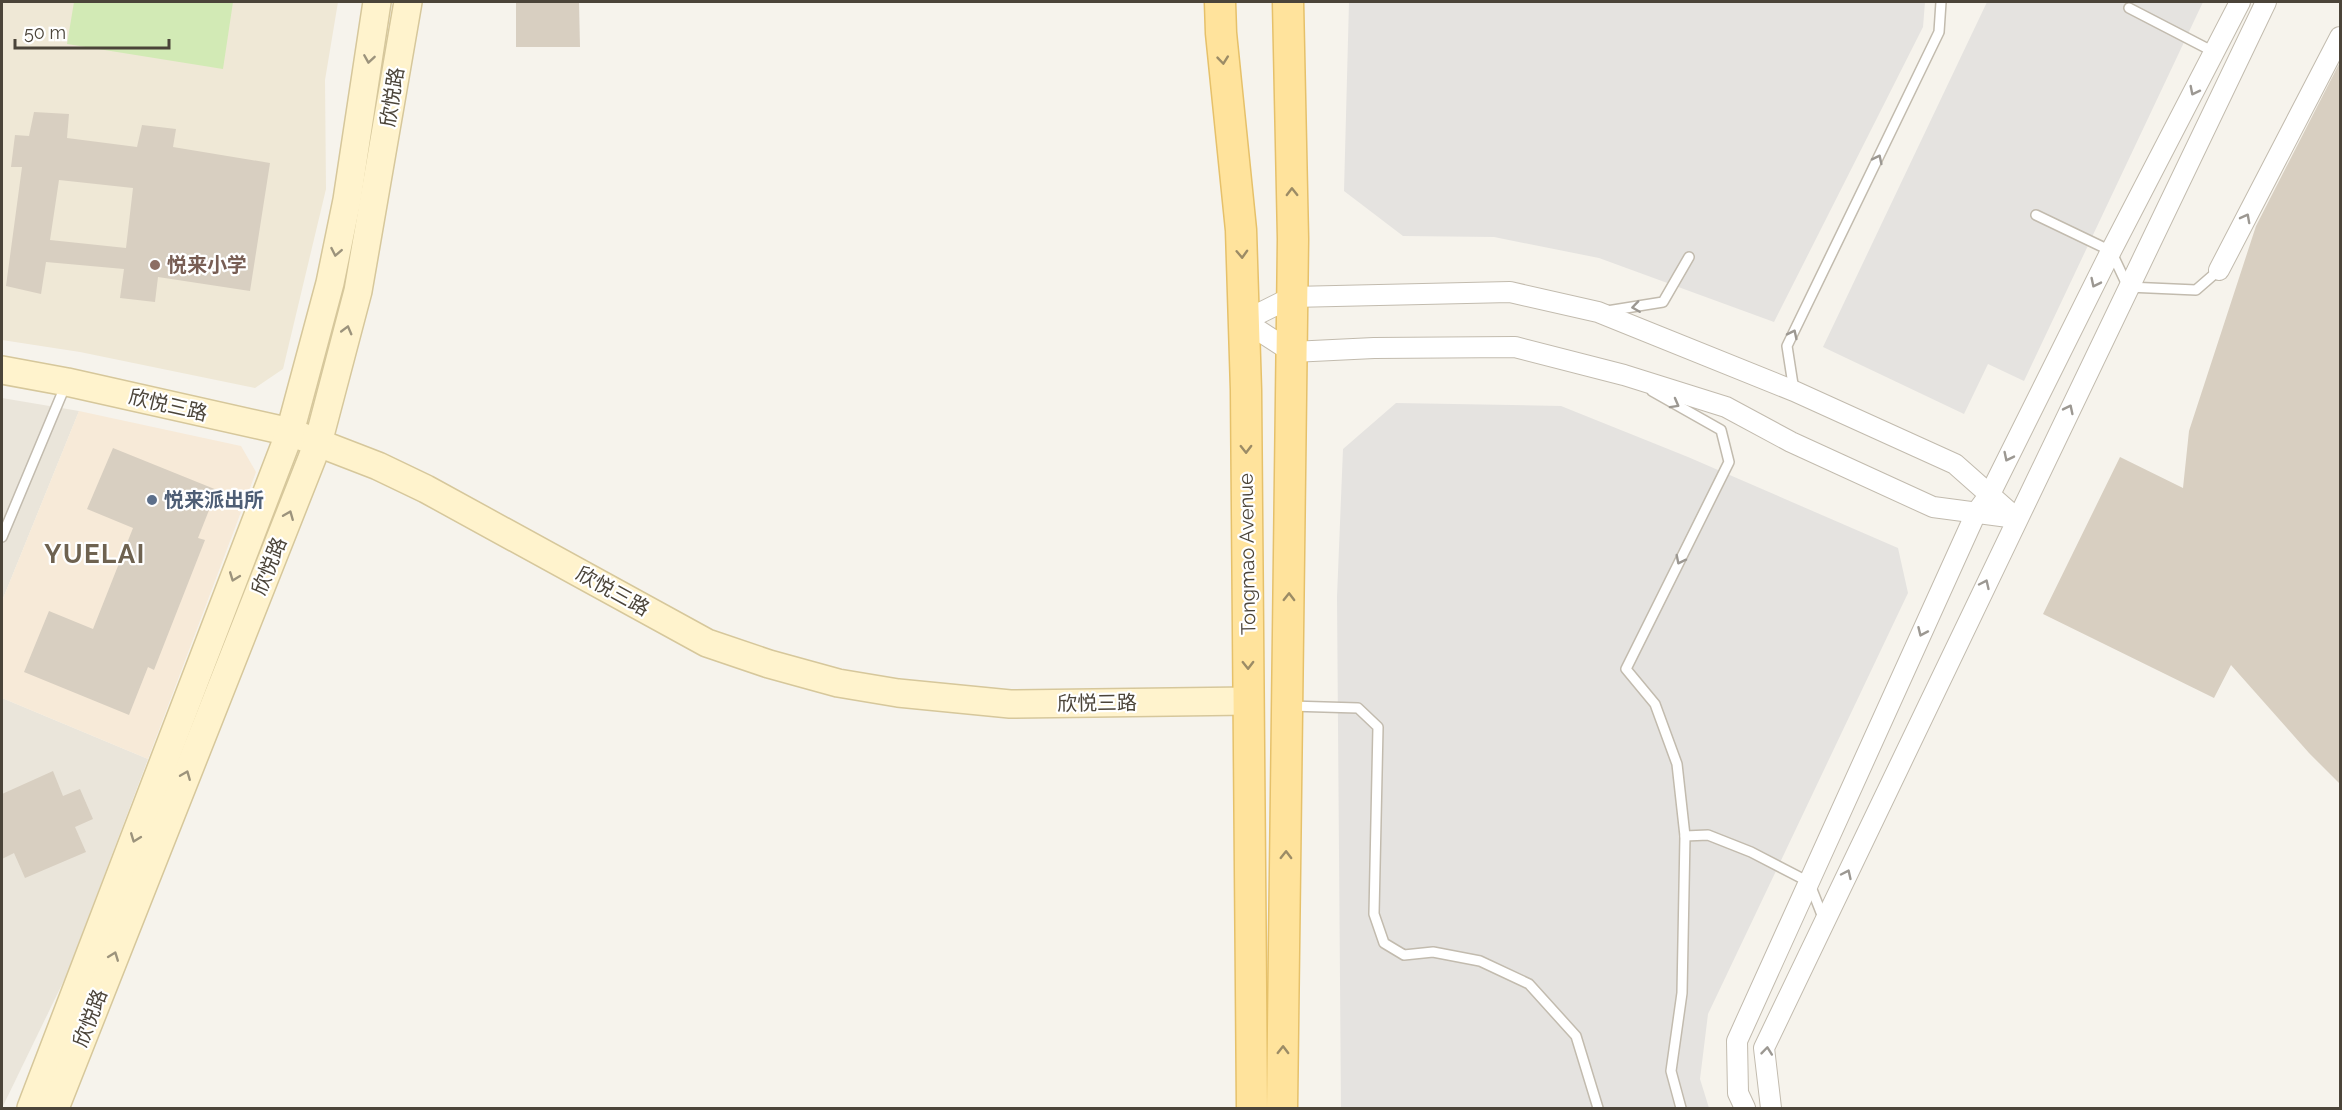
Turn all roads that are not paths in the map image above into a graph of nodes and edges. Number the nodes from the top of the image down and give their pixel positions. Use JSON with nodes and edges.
{"nodes":[{"id":1,"x":377,"y":2,"type":"edge"},
{"id":2,"x":408,"y":2,"type":"edge"},
{"id":3,"x":1220,"y":2,"type":"edge"},
{"id":4,"x":1288,"y":2,"type":"edge"},
{"id":5,"x":1941,"y":2,"type":"edge"},
{"id":6,"x":2240,"y":2,"type":"edge"},
{"id":7,"x":2266,"y":2,"type":"edge"},
{"id":8,"x":2275,"y":2,"type":"edge"},
{"id":9,"x":2129,"y":8,"type":"dead end"},
{"id":10,"x":2340,"y":37,"type":"edge"},
{"id":11,"x":2214,"y":52,"type":"junction"},
{"id":12,"x":2235,"y":62,"type":"junction"},
{"id":13,"x":2036,"y":215,"type":"dead end"},
{"id":14,"x":2110,"y":251,"type":"junction"},
{"id":15,"x":1689,"y":258,"type":"dead end"},
{"id":16,"x":2219,"y":270,"type":"joint"},
{"id":17,"x":2128,"y":287,"type":"junction"},
{"id":18,"x":1292,"y":297,"type":"junction"},
{"id":19,"x":1598,"y":312,"type":"junction"},
{"id":20,"x":1244,"y":321,"type":"junction"},
{"id":21,"x":1292,"y":352,"type":"junction"},
{"id":22,"x":2,"y":370,"type":"edge"},
{"id":23,"x":1624,"y":375,"type":"junction"},
{"id":24,"x":67,"y":382,"type":"junction"},
{"id":25,"x":1794,"y":391,"type":"junction"},
{"id":26,"x":290,"y":432,"type":"junction"},
{"id":27,"x":318,"y":443,"type":"junction"},
{"id":28,"x":1990,"y":494,"type":"junction"},
{"id":29,"x":1976,"y":513,"type":"junction"},
{"id":30,"x":2016,"y":518,"type":"junction"},
{"id":31,"x":2,"y":537,"type":"edge"},
{"id":32,"x":1249,"y":701,"type":"junction"},
{"id":33,"x":1288,"y":706,"type":"junction"},
{"id":34,"x":1685,"y":836,"type":"junction"},
{"id":35,"x":1809,"y":882,"type":"junction"},
{"id":36,"x":1824,"y":923,"type":"junction"},
{"id":37,"x":31,"y":1108,"type":"edge"},
{"id":38,"x":55,"y":1108,"type":"edge"},
{"id":39,"x":1252,"y":1108,"type":"edge"},
{"id":40,"x":1282,"y":1108,"type":"edge"},
{"id":41,"x":1598,"y":1108,"type":"edge"},
{"id":42,"x":1681,"y":1108,"type":"edge"},
{"id":43,"x":1745,"y":1108,"type":"edge"},
{"id":44,"x":1771,"y":1108,"type":"edge"}],
"edges":[{"from":1,"to":26,"type":"main road","name":"欣悦路","one_way":true},
{"from":27,"to":2,"type":"main road","name":"欣悦路","one_way":true},
{"from":3,"to":20,"type":"main road","name":"Tongmao Avenue","one_way":true},
{"from":18,"to":4,"type":"main road","name":"Tongmao Avenue","one_way":true},
{"from":25,"to":5,"type":"lane","one_way":true},
{"from":6,"to":11,"type":"street"},
{"from":7,"to":12,"type":"street"},
{"from":8,"to":12,"type":"lane"},
{"from":9,"to":11,"type":"lane"},
{"from":16,"to":10,"type":"street","one_way":true},
{"from":11,"to":14,"type":"street","one_way":true},
{"from":12,"to":17,"type":"street"},
{"from":13,"to":14,"type":"lane"},
{"from":14,"to":17,"type":"lane"},
{"from":14,"to":28,"type":"street","one_way":true},
{"from":15,"to":19,"type":"lane","one_way":true},
{"from":16,"to":17,"type":"lane"},
{"from":30,"to":17,"type":"street","one_way":true},
{"from":18,"to":19,"type":"street"},
{"from":18,"to":20,"type":"street"},
{"from":18,"to":21,"type":"main road","name":"Tongmao Avenue"},
{"from":19,"to":25,"type":"street"},
{"from":20,"to":21,"type":"street"},
{"from":20,"to":32,"type":"main road","name":"Tongmao Avenue","one_way":true},
{"from":21,"to":23,"type":"street"},
{"from":33,"to":21,"type":"main road","name":"Tongmao Avenue","one_way":true},
{"from":22,"to":24,"type":"main road","name":"欣悦三路"},
{"from":23,"to":29,"type":"street"},
{"from":23,"to":34,"type":"lane","one_way":true},
{"from":24,"to":26,"type":"main road","name":"欣悦三路"},
{"from":24,"to":31,"type":"lane"},
{"from":25,"to":28,"type":"street"},
{"from":26,"to":27,"type":"main road","name":"欣悦三路"},
{"from":26,"to":37,"type":"main road","name":"欣悦路","one_way":true},
{"from":27,"to":32,"type":"main road","name":"欣悦三路"},
{"from":38,"to":27,"type":"main road","name":"欣悦路","one_way":true},
{"from":28,"to":29,"type":"street"},
{"from":28,"to":30,"type":"street"},
{"from":29,"to":30,"type":"street"},
{"from":29,"to":35,"type":"street","one_way":true},
{"from":36,"to":30,"type":"street","one_way":true},
{"from":32,"to":39,"type":"main road","name":"Tongmao Avenue"},
{"from":40,"to":33,"type":"main road","name":"Tongmao Avenue","one_way":true},
{"from":33,"to":41,"type":"lane"},
{"from":34,"to":35,"type":"lane"},
{"from":34,"to":42,"type":"lane"},
{"from":35,"to":36,"type":"lane"},
{"from":35,"to":43,"type":"street"},
{"from":44,"to":36,"type":"street","one_way":true}]}
